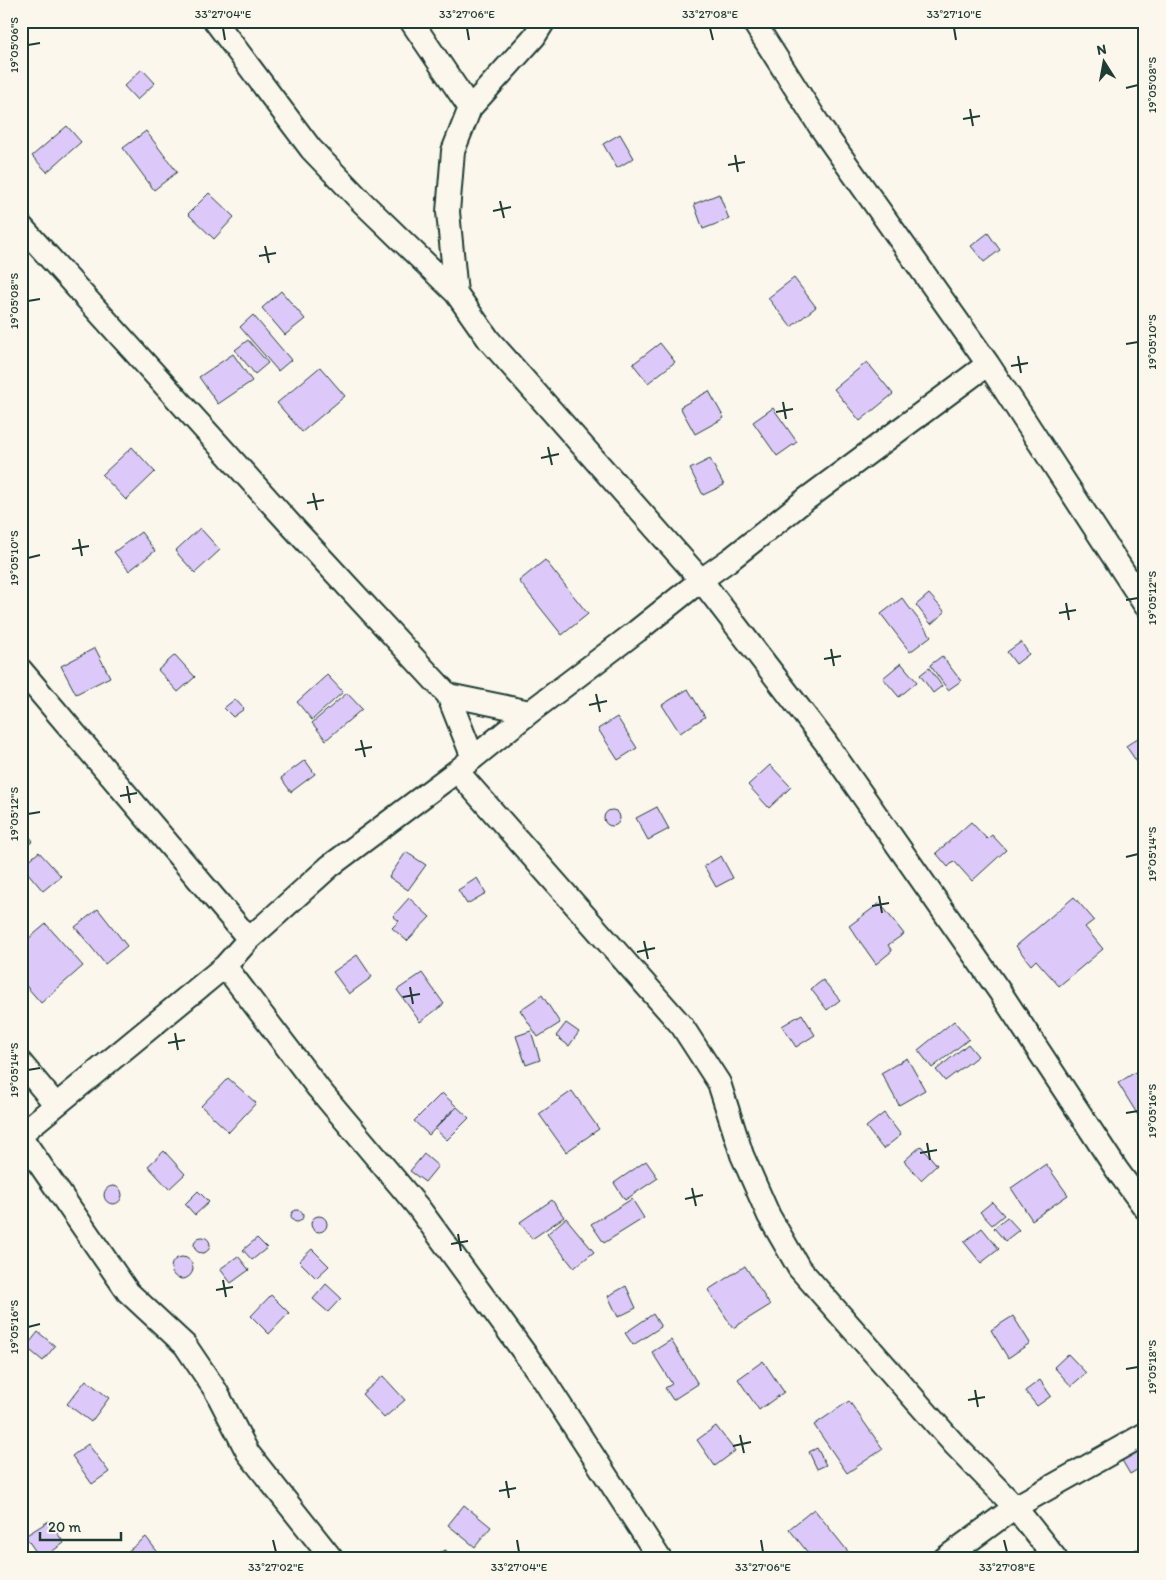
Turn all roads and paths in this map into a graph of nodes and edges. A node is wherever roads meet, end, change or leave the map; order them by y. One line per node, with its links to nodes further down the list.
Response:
1 (215, 21): 7 (street)
2 (411, 21): 5 (street)
3 (544, 21): 5 (street)
4 (753, 21): 8 (street)
5 (470, 108): 7 (street)
6 (21, 226): 12 (street)
7 (456, 293): 9 (street)
8 (988, 364): 9 (street); 10 (street)
9 (700, 580): 13 (street); 20 (street)
10 (1145, 605)
11 (21, 670): 15 (street)
12 (448, 695): 13 (street); 14 (street)
13 (530, 712): 14 (street)
14 (465, 764): 15 (street); 22 (street)
15 (249, 938): 16 (street)
16 (225, 966): 18 (street); 24 (street)
17 (21, 1064): 18 (street)
18 (56, 1105): 19 (street)
19 (21, 1136): 23 (street)
20 (1145, 1208)
21 (1145, 1434): 22 (street)
22 (1016, 1507): 25 (street); 26 (street)
23 (332, 1559)
24 (660, 1559)
25 (944, 1559)
26 (1056, 1559)

